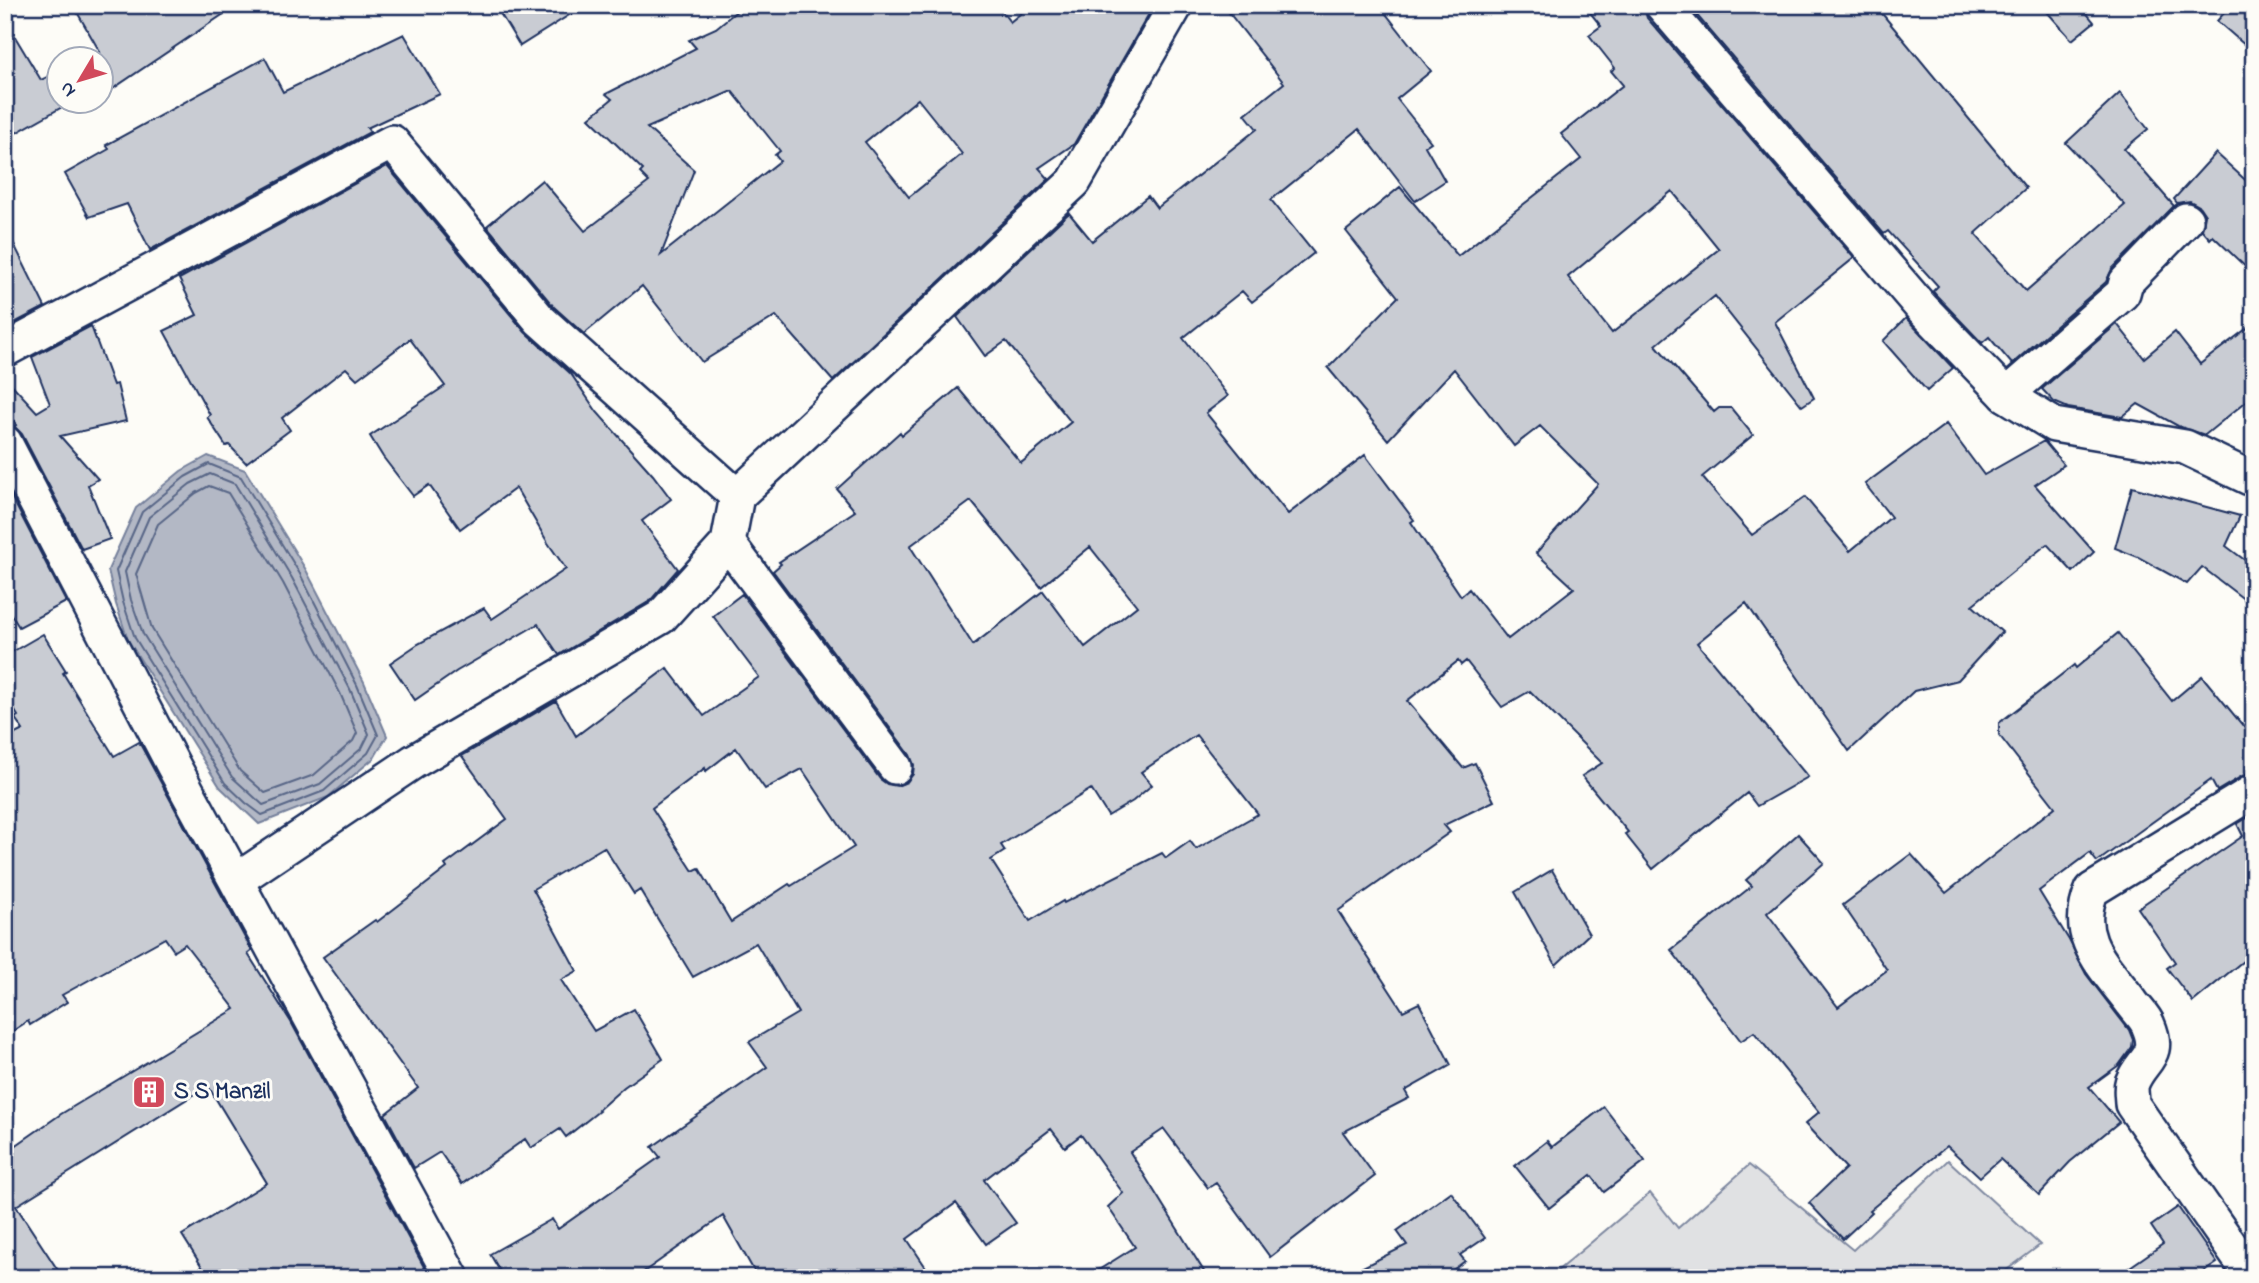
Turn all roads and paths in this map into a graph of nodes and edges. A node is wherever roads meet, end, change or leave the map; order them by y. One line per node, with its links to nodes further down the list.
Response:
1 (1176, 5): 8 (street)
2 (1662, 5): 5 (street)
3 (2186, 220): 5 (street)
4 (5, 349): 8 (street)
5 (2006, 395): 7 (street)
6 (5, 443): 12 (street)
7 (2254, 480)
8 (737, 496): 9 (street)
9 (728, 543): 10 (street); 12 (street)
10 (895, 767)
11 (2254, 791): 14 (street)
12 (237, 880): 13 (street)
13 (452, 1278)
14 (2253, 1278)

